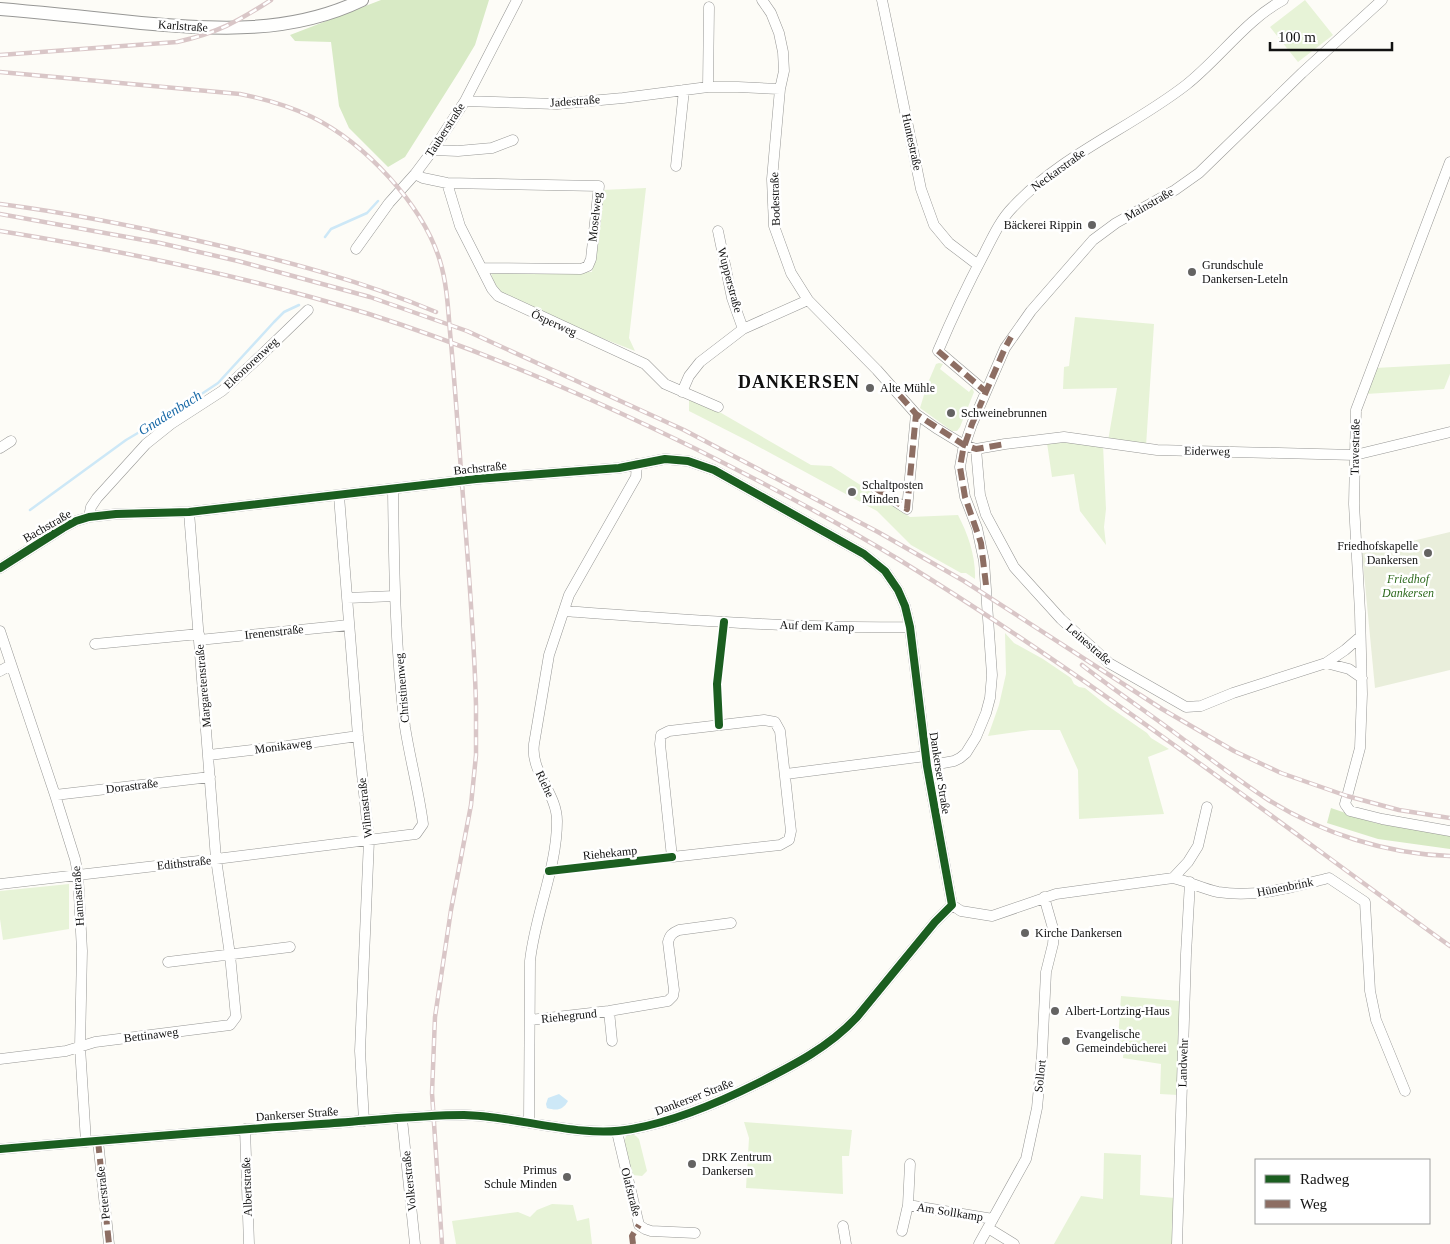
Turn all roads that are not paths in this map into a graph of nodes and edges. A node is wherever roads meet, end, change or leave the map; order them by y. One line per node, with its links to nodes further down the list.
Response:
1 (362, 0): 8 (street, Karlstraße)
2 (517, 0): 12 (street, Tauberstraße)
3 (762, 0): 11 (street, Bodestraße)
4 (882, 0): 21 (street, Huntestraße)
5 (1382, 0): 26 (street, Mainstraße)
6 (1280, 1): 21 (street, Neckarstraße)
7 (709, 7): 9 (street)
8 (0, 9)
9 (708, 87): 10 (street, Jadestraße); 11 (street, Jadestraße)
10 (684, 90): 12 (street, Jadestraße); 16 (street)
11 (780, 90): 23 (street, Bodestraße)
12 (464, 101): 14 (street, Tauberstraße)
13 (513, 140): 14 (street)
14 (433, 150): 17 (street, Tauberstraße)
15 (1450, 162): 35 (street, Travestraße)
16 (676, 166)
17 (415, 174): 18 (street, Moselweg); 20 (street, Tauberstraße)
18 (447, 183): 22 (street, Ösperweg); 22 (street, Moselweg)
19 (718, 231): 25 (street, Wupperstraße)
20 (356, 248)
21 (978, 265): 26 (street, Neckarstraße)
22 (482, 268): 27 (street, Ösperweg)
23 (808, 300): 25 (street, Wupperstraße); 29 (street, Bodestraße)
24 (308, 310): 41 (street, Eleonorenweg)
25 (743, 329): 27 (street, Wupperstraße)
26 (985, 391): 32 (street, Mainstraße)
27 (682, 392): 28 (street, Ösperweg)
28 (718, 407)
29 (916, 414): 32 (street, Bodestraße); 37 (street)
30 (1450, 432): 35 (street, Eiderweg)
31 (11, 441): 33 (street)
32 (964, 445): 34 (street, Eiderweg); 58 (street, Mainstraße)
33 (0, 448)
34 (976, 449): 35 (street, Eiderweg); 52 (street, Leinestraße)
35 (1355, 455): 50 (street, Travestraße)
36 (637, 464): 38 (street, Bachstraße); 45 (street, Riehe); 47 (street, Bachstraße)
37 (874, 488)
38 (394, 490): 39 (street, Bachstraße); 43 (street, Christinenweg)
39 (339, 496): 40 (street, Bachstraße); 44 (street, Wilmastraße)
40 (189, 512): 41 (street, Bachstraße); 49 (street, Margaretenstraße)
41 (89, 517): 42 (street, Bachstraße)
42 (0, 568)
43 (395, 596): 44 (street); 64 (street, Christinenweg)
44 (347, 598): 46 (street, Wilmastraße)
45 (564, 611): 47 (street, Auf dem Kamp); 77 (street, Riehe)
46 (349, 625): 49 (street, Irenenstraße); 56 (street, Wilmastraße)
47 (910, 627): 58 (street, Dankerser Straße)
48 (0, 631): 53 (street, Hannastraße)
49 (199, 637): 51 (street, Irenenstraße); 57 (street, Margaretenstraße)
50 (1360, 637): 52 (street, Leinestraße); 55 (street, Travestraße)
51 (95, 644)
52 (1326, 663): 55 (street)
53 (11, 665): 54 (street); 61 (street, Hannastraße)
54 (0, 671)
55 (1362, 678): 63 (street, Travestraße)
56 (358, 736): 57 (street, Monikaweg); 64 (street, Wilmastraße)
57 (208, 755): 60 (street, Margaretenstraße)
58 (926, 761): 59 (street); 71 (street, Dankerser Straße)
59 (786, 774): 59 (street)
60 (210, 777): 61 (street, Dorastraße); 65 (street, Margaretenstraße)
61 (55, 795): 66 (street, Hannastraße)
62 (1207, 807): 67 (street)
63 (1450, 831)
64 (369, 840): 65 (street, Edithstraße); 83 (street, Wilmastraße)
65 (216, 859): 66 (street, Edithstraße); 74 (street, Bettinaweg)
66 (78, 874): 69 (street, Edithstraße); 79 (street, Hannastraße)
67 (1174, 878): 68 (street, Hünenbrink); 70 (street, Hünenbrink)
68 (1190, 882): 81 (street, Hünenbrink); 102 (street, Landwehr)
69 (0, 884)
70 (1044, 897): 71 (street, Hünenbrink); 92 (street, Sollort)
71 (952, 905): 86 (street, Dankerser Straße)
72 (731, 923): 76 (street, Riehegrund)
73 (290, 947): 74 (street)
74 (230, 955): 75 (street); 79 (street, Bettinaweg)
75 (168, 962)
76 (609, 1011): 77 (street, Riehegrund); 78 (street, Riehegrund)
77 (530, 1020): 84 (street, Riehe)
78 (612, 1041)
79 (80, 1047): 80 (street, Bettinaweg); 88 (street, Hannastraße)
80 (0, 1059)
81 (1405, 1091)
82 (402, 1119): 83 (street, Dankerser Straße); 84 (street, Dankerser Straße); 98 (street, Volkerstraße)
83 (364, 1121): 85 (street, Dankerser Straße)
84 (529, 1123): 86 (street, Dankerser Straße)
85 (245, 1129): 87 (street, Dankerser Straße); 97 (street, Albertstraße)
86 (617, 1132): 95 (street, Olafstraße)
87 (98, 1141): 88 (street, Dankerser Straße); 96 (street, Peterstraße)
88 (86, 1142): 89 (street, Dankerser Straße)
89 (0, 1149)
90 (910, 1164): 91 (street, Am Sollkamp)
91 (908, 1205): 92 (street, Am Sollkamp); 94 (street, Am Sollkamp)
92 (991, 1224): 100 (street, Sollort); 101 (street)
93 (843, 1226): 99 (street)
94 (902, 1231)
95 (695, 1233)
96 (109, 1244)
97 (249, 1244)
98 (415, 1244)
99 (846, 1244)
100 (979, 1244)
101 (1014, 1244)
102 (1177, 1244)

